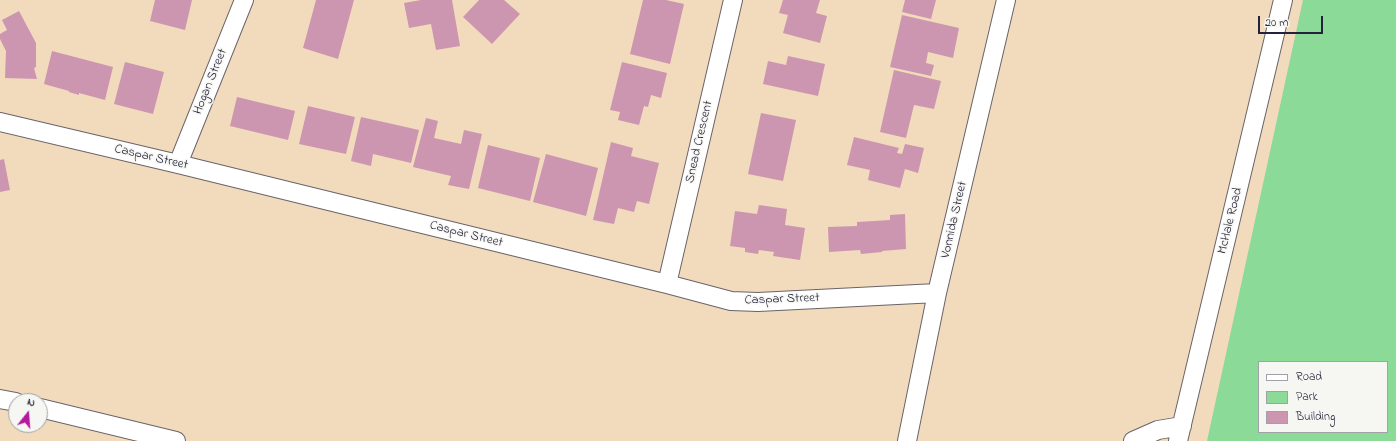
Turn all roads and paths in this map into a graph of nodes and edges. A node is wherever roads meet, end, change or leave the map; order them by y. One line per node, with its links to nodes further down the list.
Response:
1 (244, 0): 6 (street, Hogan Street)
2 (733, 0): 7 (street, Snead Crescent)
3 (1006, 0): 8 (street, Vonnida Street)
4 (1283, 0): 10 (street, McHale Road)
5 (0, 122): 6 (street, Caspar Street)
6 (178, 164): 7 (street, Caspar Street)
7 (667, 284): 8 (street, Caspar Street)
8 (937, 293): 12 (street, Vonnida Street)
9 (48, 410): 11 (street)
10 (1180, 433): 13 (street)
11 (176, 441)
12 (907, 441)
13 (1133, 441)

